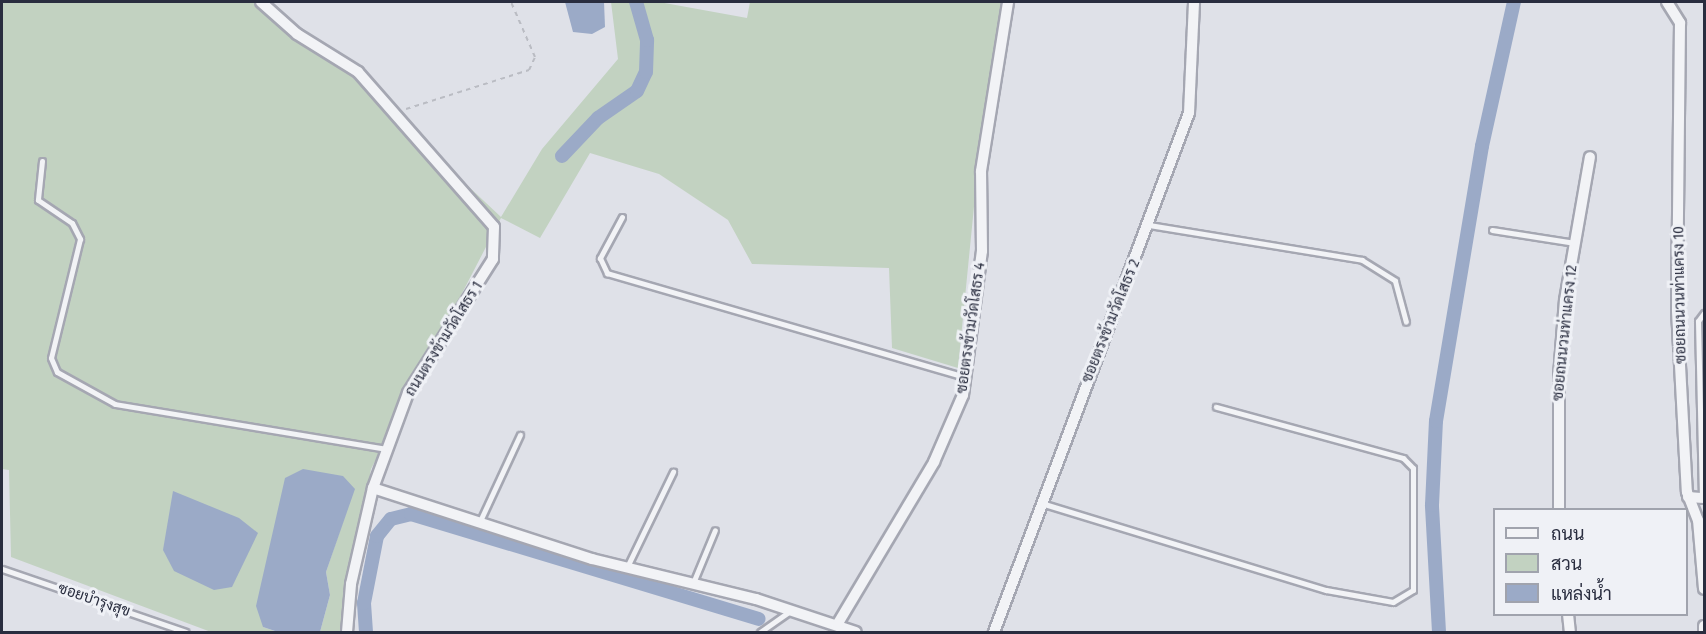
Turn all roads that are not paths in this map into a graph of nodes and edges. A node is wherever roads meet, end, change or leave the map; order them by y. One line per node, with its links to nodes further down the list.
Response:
1 (261, 2): 16 (street, ถนนตรงข้ามวัดโสธร 1)
2 (1008, 2): 13 (street, ซอยตรงข้ามวัดโสธร 4)
3 (1194, 2): 8 (street, ซอยตรงข้ามวัดโสธร 2)
4 (1667, 2): 19 (street, ซอยถนนวนท่าแครง 10)
5 (1590, 157): 10 (street, ซอยถนนวนท่าแครง 12)
6 (42, 161): 16 (lane)
7 (622, 217): 13 (lane)
8 (1149, 225): 12 (lane); 21 (street, ซอยตรงข้ามวัดโสธร 2)
9 (1492, 230): 10 (lane)
10 (1575, 243): 22 (street, ซอยถนนวนท่าแครง 12)
11 (1704, 313): 20 (lane)
12 (1406, 322)
13 (965, 377): 31 (street, ซอยตรงข้ามวัดโสธร 4)
14 (1216, 407): 21 (lane)
15 (520, 435): 23 (lane)
16 (388, 449): 18 (street, ถนนตรงข้ามวัดโสธร 1)
17 (673, 472): 25 (lane)
18 (373, 488): 23 (street); 34 (street)
19 (1688, 497): 20 (street); 28 (street, ซอยถนนวนท่าแครง 10)
20 (1703, 498)
21 (1039, 502): 37 (street, ซอยตรงข้ามวัดโสธร 2)
22 (1559, 508)
23 (480, 521): 25 (street)
24 (715, 530): 27 (lane)
25 (627, 567): 27 (street)
26 (2, 568): 33 (lane, ซอยบำรุงสุข)
27 (693, 583): 29 (street)
28 (1704, 589)
29 (792, 610): 31 (street); 35 (lane)
30 (1568, 616): 38 (street)
31 (837, 625): 36 (street)
32 (1704, 626): 39 (street)
33 (186, 633)
34 (347, 633)
35 (760, 633)
36 (856, 633)
37 (994, 633)
38 (1570, 633)
39 (1704, 633)

